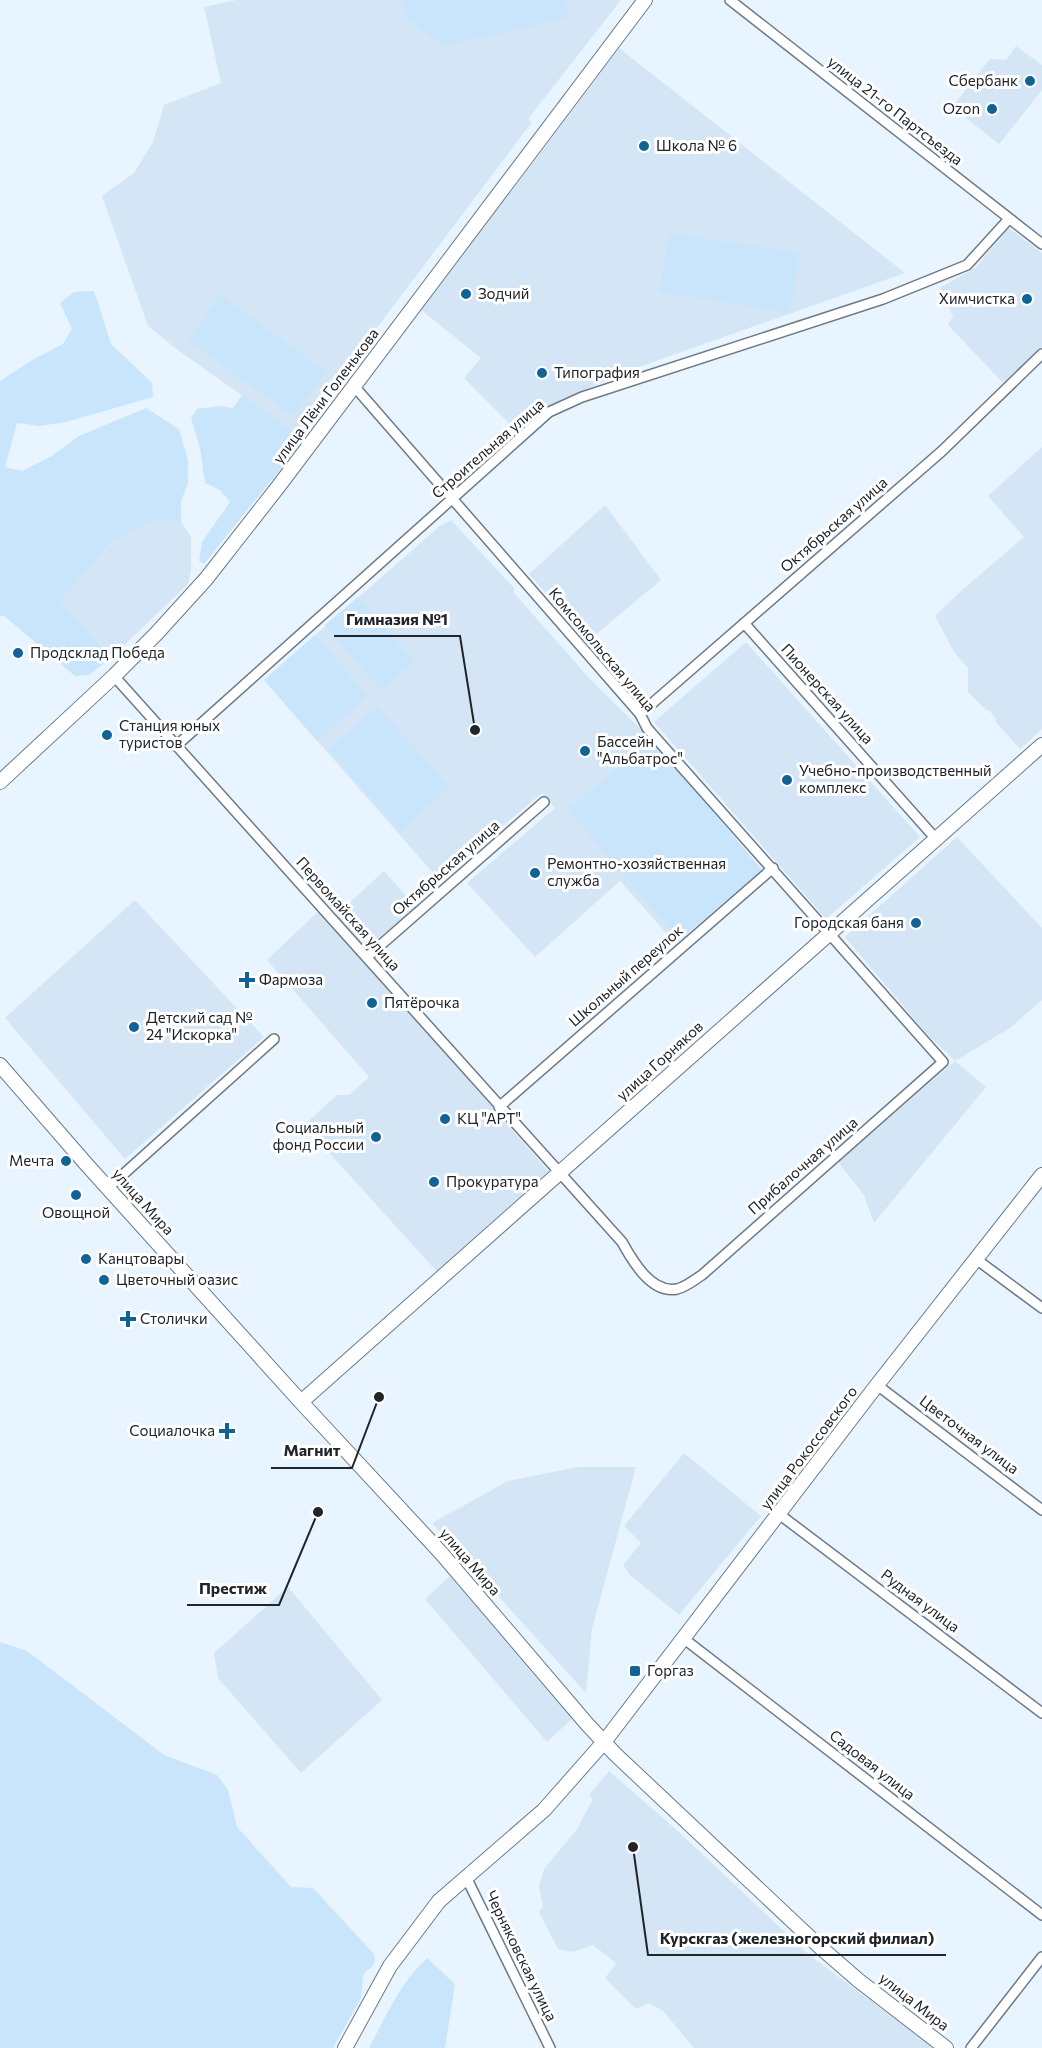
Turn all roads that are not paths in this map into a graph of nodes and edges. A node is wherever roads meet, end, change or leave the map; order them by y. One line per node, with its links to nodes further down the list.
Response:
1 (645, 0): 6 (street, улица Лёни Голенькова)
2 (730, 0): 3 (street, улица 21-го Партсъезда)
3 (1008, 220): 4 (street, улица 21-го Партсъезда); 7 (street, Строительная улица)
4 (1042, 244)
5 (1042, 354): 8 (street, Октябрьская улица)
6 (354, 386): 7 (street, Комсомольская улица); 9 (street, улица Лёни Голенькова)
7 (453, 499): 10 (street, Комсомольская улица); 12 (street, Строительная улица)
8 (744, 623): 10 (street, Октябрьская улица); 15 (street, Пионерская улица)
9 (114, 676): 12 (street, Первомайская улица); 13 (street, улица Лёни Голенькова)
10 (640, 714): 16 (street, Комсомольская улица)
11 (1042, 745): 15 (street, улица Горняков)
12 (176, 746): 18 (street, Первомайская улица)
13 (0, 782)
14 (544, 802): 18 (street, Октябрьская улица)
15 (936, 840): 17 (street, улица Горняков)
16 (773, 868): 17 (street, Комсомольская улица); 21 (street, Школьный переулок)
17 (830, 931): 22 (street, улица Горняков); 22 (street, Прибалочная улица)
18 (367, 957): 21 (street, Первомайская улица)
19 (274, 1039): 24 (street)
20 (0, 1065): 24 (street, улица Мира)
21 (499, 1107): 22 (street, Первомайская улица)
22 (560, 1173): 28 (street, улица Горняков)
23 (1042, 1175): 25 (street, улица Рокоссовского)
24 (108, 1188): 28 (street, улица Мира)
25 (976, 1259): 26 (street); 27 (street, улица Рокоссовского)
26 (1042, 1308)
27 (878, 1385): 29 (street, Цветочная улица); 30 (street, улица Рокоссовского)
28 (301, 1402): 33 (street, улица Мира)
29 (1042, 1510)
30 (779, 1514): 31 (street, улица Рокоссовского); 32 (street, Рудная улица)
31 (683, 1638): 33 (street, улица Рокоссовского); 35 (street, Садовая улица)
32 (1042, 1713)
33 (604, 1742): 34 (street, улица Рокоссовского); 39 (street, улица Мира)
34 (465, 1877): 37 (street, улица Рокоссовского); 38 (street, Черняковская улица)
35 (1042, 1916)
36 (1042, 1957): 40 (street)
37 (345, 2048)
38 (550, 2048)
39 (946, 2048)
40 (971, 2048)

